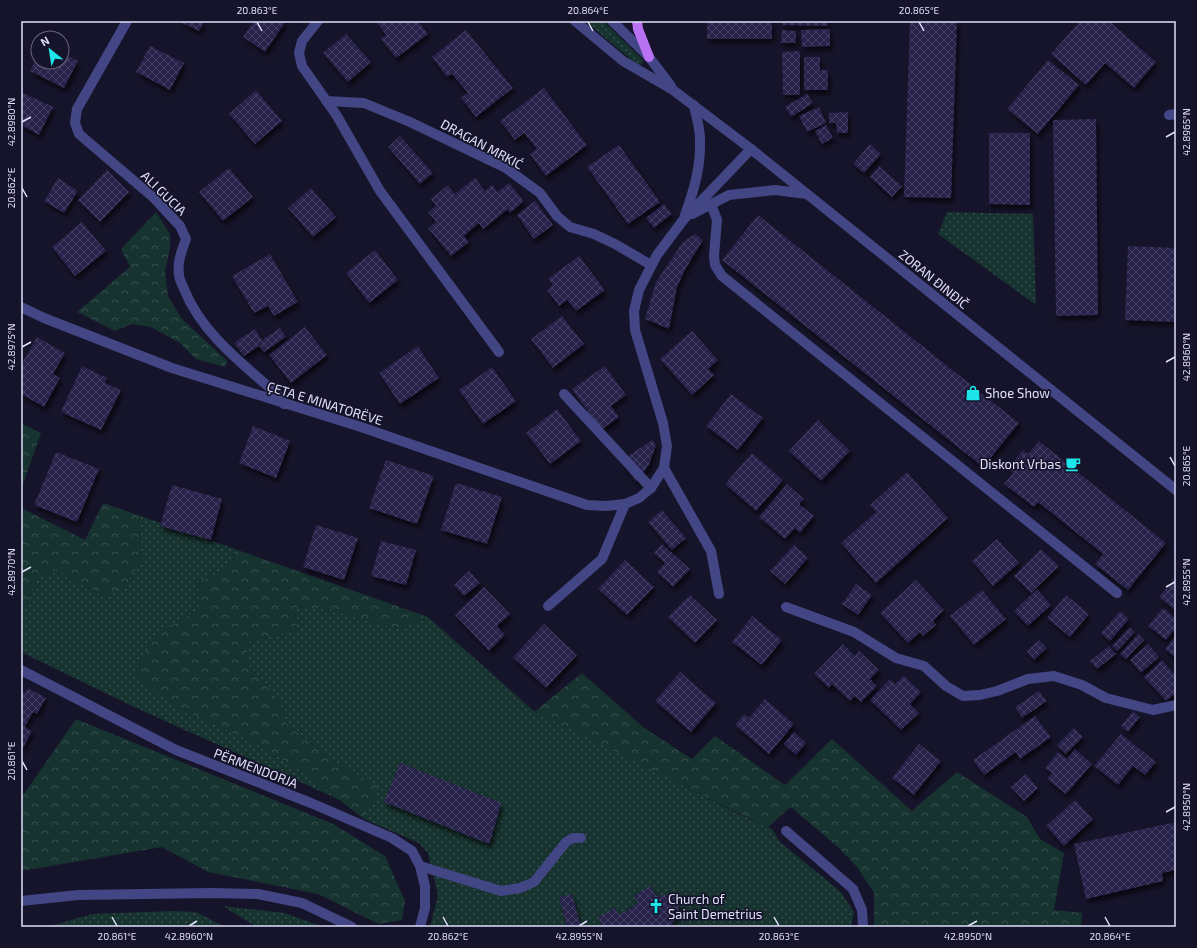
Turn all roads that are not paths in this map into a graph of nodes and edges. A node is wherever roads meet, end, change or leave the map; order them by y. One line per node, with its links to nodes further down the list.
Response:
1 (127, 21): 18 (street, ALI GUCIA)
2 (318, 21): 8 (street)
3 (575, 21): 7 (street, ZORAN ĐINĐIČ)
4 (612, 21): 6 (street, ZORAN ĐINĐIČ)
5 (636, 21): 6 (main road)
6 (649, 57): 7 (street, ZORAN ĐINĐIČ)
7 (673, 90): 9 (street, ZORAN ĐINĐIČ)
8 (326, 101): 14 (street, DRAGAN MRKIĆ); 16 (street)
9 (694, 105): 10 (street, ZORAN ĐINĐIČ); 13 (street, ÇETA E MINATORËVE)
10 (751, 149): 11 (street, ZORAN ĐINĐIČ); 13 (street, ÇETA E MINATORËVE)
11 (808, 195): 12 (street, ÇETA E MINATORËVE); 21 (street, ZORAN ĐINĐIČ)
12 (711, 204): 13 (street, ÇETA E MINATORËVE); 23 (street)
13 (684, 219): 14 (street, ÇETA E MINATORËVE)
14 (651, 266): 19 (street, ÇETA E MINATORËVE)
15 (21, 307): 18 (street, ÇETA E MINATORËVE)
16 (499, 352)
17 (564, 394): 20 (street)
18 (284, 404): 22 (street, ÇETA E MINATORËVE)
19 (664, 468): 20 (street, ÇETA E MINATORËVE); 24 (street)
20 (651, 488): 22 (street, ÇETA E MINATORËVE)
21 (1176, 490)
22 (625, 504): 25 (street)
23 (1117, 593)
24 (719, 594)
25 (548, 606)
26 (786, 607): 28 (street)
27 (21, 670): 31 (street, PËRMENDORJA)
28 (1176, 705)
29 (786, 831): 35 (street)
30 (580, 838): 31 (street)
31 (420, 866): 34 (street, PËRMENDORJA)
32 (21, 901): 33 (street)
33 (352, 927)
34 (420, 927)
35 (862, 927)

